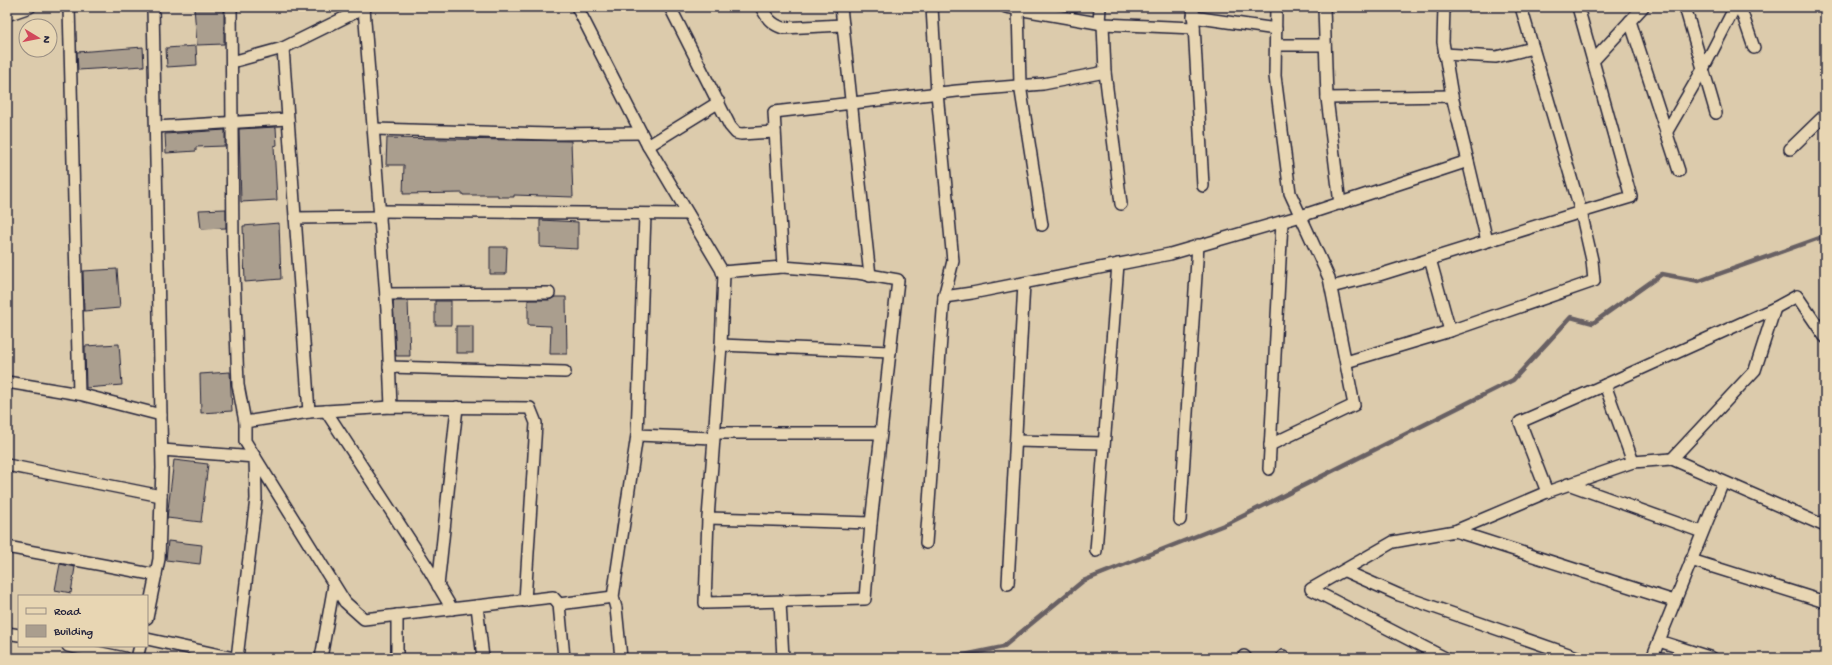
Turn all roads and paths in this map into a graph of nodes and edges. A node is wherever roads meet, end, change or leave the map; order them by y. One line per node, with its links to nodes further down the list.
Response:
1 (30, 7): 24 (street)
2 (69, 7): 92 (street)
3 (153, 7): 50 (street)
4 (231, 7): 37 (street)
5 (365, 7): 32 (street); 51 (street)
6 (577, 7): 53 (street)
7 (670, 7): 44 (street)
8 (761, 7): 28 (street)
9 (841, 7): 28 (street)
10 (932, 7): 41 (street)
11 (1006, 7): 22 (street)
12 (1100, 7): 27 (street)
13 (1276, 7): 29 (street)
14 (1324, 7): 31 (street)
15 (1444, 7): 35 (street)
16 (1521, 7): 33 (street)
17 (1578, 7): 36 (street)
18 (1643, 7): 26 (street)
19 (1685, 7): 38 (street)
20 (1735, 7): 38 (street)
21 (1740, 7): 34 (street)
22 (1018, 9): 23 (street); 40 (street)
23 (1048, 10): 27 (street)
24 (7, 14)
25 (1193, 17): 27 (street); 29 (street); 59 (street)
26 (1630, 21): 36 (street); 54 (street)
27 (1101, 24): 39 (street)
28 (843, 25): 45 (street)
29 (1276, 29): 30 (street)
30 (1276, 45): 31 (street); 66 (street)
31 (1325, 45): 43 (street)
32 (283, 48): 37 (street); 48 (street)
33 (1532, 48): 35 (street); 62 (street)
34 (1754, 48)
35 (1444, 54): 42 (street)
36 (1593, 61): 62 (street)
37 (232, 62): 49 (street)
38 (1703, 69): 46 (street); 54 (street)
39 (1105, 72): 40 (street); 60 (street)
40 (1020, 85): 41 (street); 69 (street)
41 (937, 93): 45 (street); 81 (street)
42 (1452, 96): 43 (street); 57 (street)
43 (1327, 98): 61 (street)
44 (718, 102): 52 (street); 55 (street)
45 (852, 102): 52 (street); 76 (street)
46 (1716, 113)
47 (1825, 115): 56 (street)
48 (288, 119): 49 (street); 67 (street)
49 (232, 122): 50 (street); 98 (street)
50 (156, 126): 97 (street)
51 (374, 129): 53 (street); 63 (street)
52 (775, 132): 74 (street)
53 (641, 133): 55 (street)
54 (1666, 133): 58 (street)
55 (648, 146): 64 (street)
56 (1790, 149)
57 (1468, 161): 61 (street); 70 (street)
58 (1679, 171)
59 (1203, 186)
60 (1121, 204)
61 (1340, 204): 66 (street)
62 (1581, 212): 70 (street); 83 (street)
63 (380, 214): 65 (street); 67 (street); 80 (street)
64 (688, 214): 65 (street); 75 (street)
65 (645, 215): 100 (street)
66 (1301, 216): 68 (street); 78 (street)
67 (295, 218): 96 (street)
68 (1282, 222): 71 (street); 104 (street)
69 (1042, 224)
70 (1487, 241): 72 (street)
71 (1198, 246): 73 (street); 116 (street)
72 (1430, 259): 78 (street); 83 (street)
73 (1118, 264): 77 (street); 103 (street)
74 (783, 267): 75 (street); 76 (street)
75 (722, 272): 85 (street)
76 (870, 276): 86 (street)
77 (1024, 283): 81 (street); 102 (street)
78 (1330, 287): 87 (street)
79 (549, 293): 80 (street)
80 (386, 294): 88 (street)
81 (944, 296): 121 (street)
82 (1775, 308): 84 (street); 91 (street); 107 (street)
83 (1450, 331): 87 (street)
84 (1825, 337)
85 (721, 345): 86 (street); 101 (street)
86 (890, 352): 99 (street)
87 (1346, 362): 104 (street)
88 (389, 368): 89 (street); 93 (street)
89 (565, 372)
90 (7, 382): 92 (street)
91 (1605, 385): 108 (street); 113 (street)
92 (79, 394): 97 (street)
93 (391, 407): 94 (street); 95 (street)
94 (458, 407): 129 (street); 131 (street)
95 (326, 411): 96 (street); 129 (street)
96 (309, 412): 98 (street)
97 (161, 415): 105 (street)
98 (245, 422): 106 (street)
99 (881, 433): 101 (street); 117 (street)
100 (637, 435): 101 (street); 130 (street)
101 (713, 435): 115 (street)
102 (1016, 441): 103 (street); 127 (street)
103 (1104, 443): 123 (street)
104 (1270, 445): 110 (street)
105 (162, 450): 106 (street); 114 (street)
106 (255, 457): 128 (street); 148 (street)
107 (1672, 459): 108 (street); 111 (street)
108 (1633, 462): 112 (street)
109 (7, 465): 114 (street)
110 (1269, 469)
111 (1723, 482): 118 (street); 120 (street)
112 (1568, 484): 113 (street); 120 (street)
113 (1547, 492): 119 (street)
114 (161, 496): 126 (street)
115 (708, 518): 117 (street); 133 (street)
116 (1180, 520)
117 (871, 523): 133 (street)
118 (1825, 526)
119 (1455, 531): 125 (street); 132 (street)
120 (1702, 532): 124 (street)
121 (926, 543)
122 (7, 547): 126 (street)
123 (1096, 551)
124 (1691, 560): 132 (street); 134 (street)
125 (1345, 571): 155 (street); 156 (street)
126 (156, 575): 138 (street)
127 (1008, 584)
128 (334, 585): 139 (street); 149 (street)
129 (438, 586): 137 (street)
130 (612, 597): 135 (street); 153 (street)
131 (525, 601): 135 (street); 136 (street)
132 (1674, 601): 143 (street)
133 (780, 602): 154 (street)
134 (1825, 602)
135 (559, 604): 152 (street)
136 (477, 606): 137 (street); 151 (street)
137 (452, 609): 139 (street)
138 (148, 613)
139 (397, 615): 150 (street)
140 (7, 633): 141 (street)
141 (18, 635)
142 (148, 639): 148 (street)
143 (1659, 641): 157 (street); 158 (street)
144 (73, 647): 146 (street)
145 (140, 647): 147 (street)
146 (124, 658)
147 (136, 658)
148 (235, 658)
149 (322, 658)
150 (397, 658)
151 (483, 658)
152 (564, 658)
153 (621, 658)
154 (782, 658)
155 (1445, 658)
156 (1580, 658)
157 (1652, 658)
158 (1712, 658)

